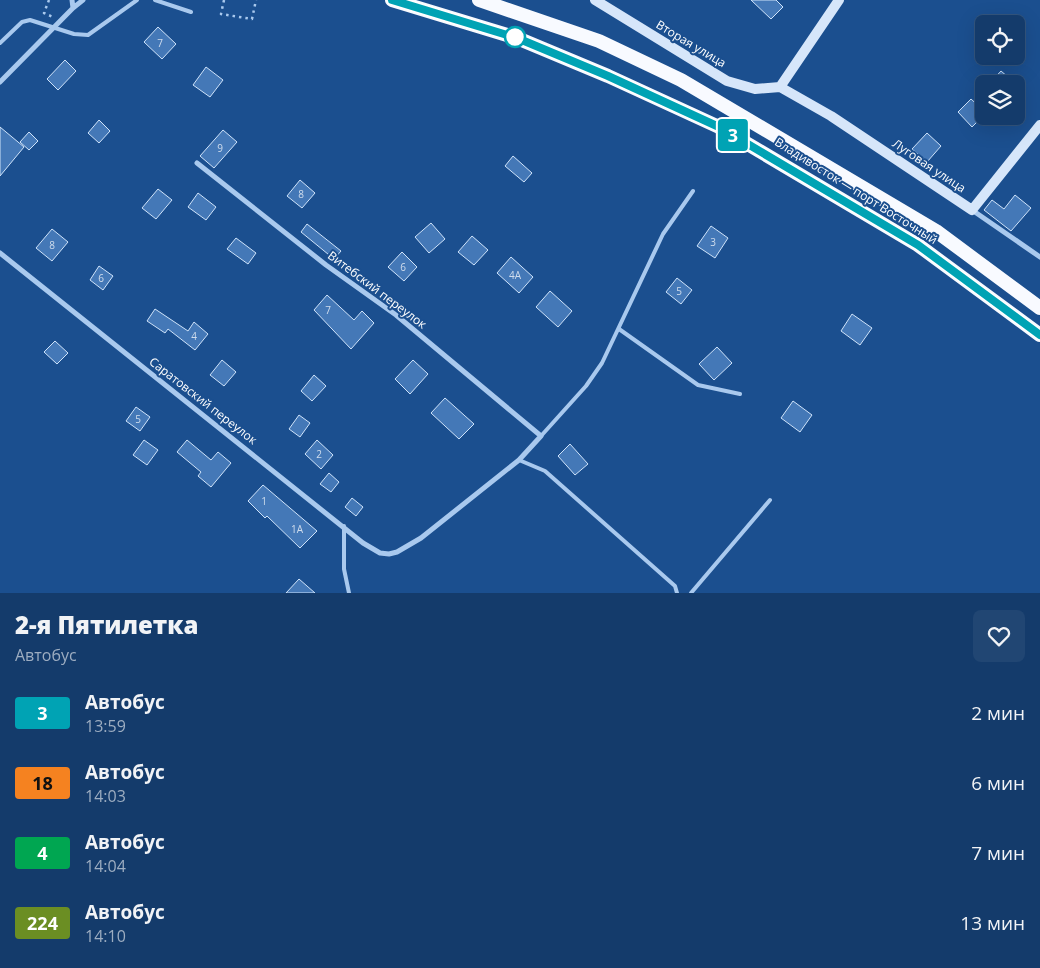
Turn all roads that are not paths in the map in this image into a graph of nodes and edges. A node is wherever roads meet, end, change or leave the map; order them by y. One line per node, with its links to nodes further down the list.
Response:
1 (72, 0): 9 (street)
2 (83, 0): 9 (street)
3 (137, 0): 11 (lane)
4 (155, 0): 10 (lane)
5 (392, 0): 23 (highway, Владивосток — порт Восточный)
6 (479, 0): 21 (highway, Владивосток — порт Восточный)
7 (595, 0): 14 (main road, Вторая улица)
8 (839, 0): 14 (main road)
9 (73, 8): 11 (street)
10 (191, 12)
11 (52, 28): 12 (lane); 13 (street)
12 (0, 43)
13 (0, 82)
14 (780, 87): 18 (main road, Луговая улица)
15 (1040, 125): 18 (main road, Луговая улица)
16 (198, 163): 25 (street, Витебский переулок)
17 (693, 191): 22 (lane)
18 (972, 210): 20 (street)
19 (0, 253): 28 (street, Саратовский переулок)
20 (1040, 257)
21 (1040, 308)
22 (619, 329): 24 (lane); 25 (lane)
23 (1040, 335)
24 (740, 394)
25 (542, 436): 26 (street)
26 (519, 460): 28 (street, Саратовский переулок); 30 (lane)
27 (770, 500): 31 (lane)
28 (344, 526): 29 (lane)
29 (349, 593)
30 (677, 593)
31 (691, 593)

